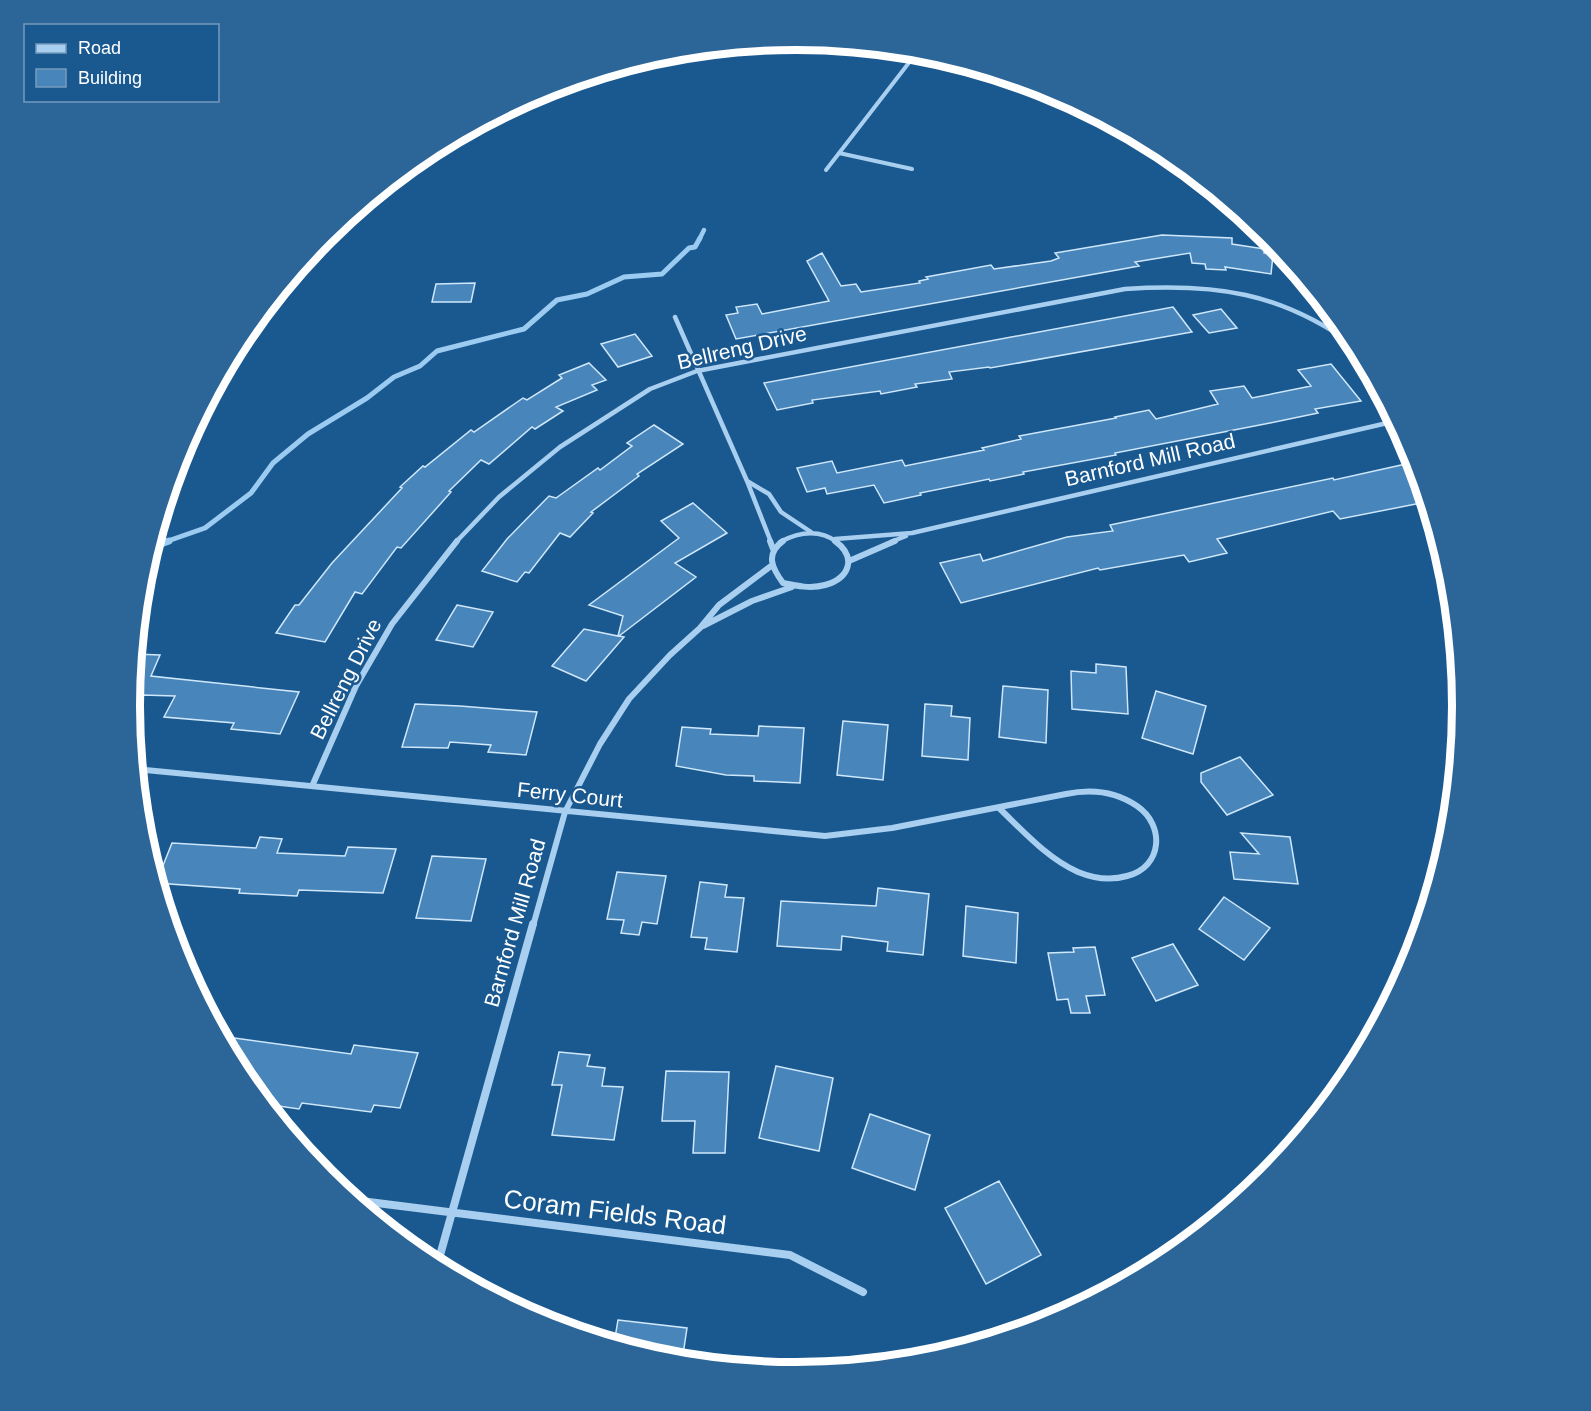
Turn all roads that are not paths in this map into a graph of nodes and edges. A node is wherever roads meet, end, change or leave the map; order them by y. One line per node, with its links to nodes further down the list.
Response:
1 (911, 60): 2 (street)
2 (839, 153): 3 (street); 4 (street)
3 (912, 169)
4 (826, 170)
5 (675, 317): 7 (street)
6 (1334, 332): 7 (street, Bellreng Drive)
7 (697, 371): 9 (street); 19 (street, Bellreng Drive)
8 (1388, 424): 11 (street, Barnford Mill Road)
9 (747, 481): 10 (street); 13 (street)
10 (810, 532): 12 (street, Barnford Mill Road); 13 (street)
11 (912, 533): 12 (street, Barnford Mill Road); 14 (street, Barnford Mill Road)
12 (835, 539): 14 (street)
13 (773, 549): 15 (street)
14 (849, 561): 16 (street, Barnford Mill Road)
15 (771, 566): 16 (street); 17 (street, Barnford Mill Road)
16 (793, 587): 17 (street, Barnford Mill Road)
17 (700, 628): 21 (street, Barnford Mill Road)
18 (143, 769): 19 (street, Ferry Court)
19 (313, 784): 21 (street, Ferry Court)
20 (999, 808): 20 (street, Ferry Court); 21 (street, Ferry Court)
21 (565, 812): 23 (street, Barnford Mill Road)
22 (367, 1202): 23 (street, Coram Fields Road)
23 (451, 1214): 24 (street, Barnford Mill Road); 25 (street, Coram Fields Road)
24 (440, 1256)
25 (863, 1292)

